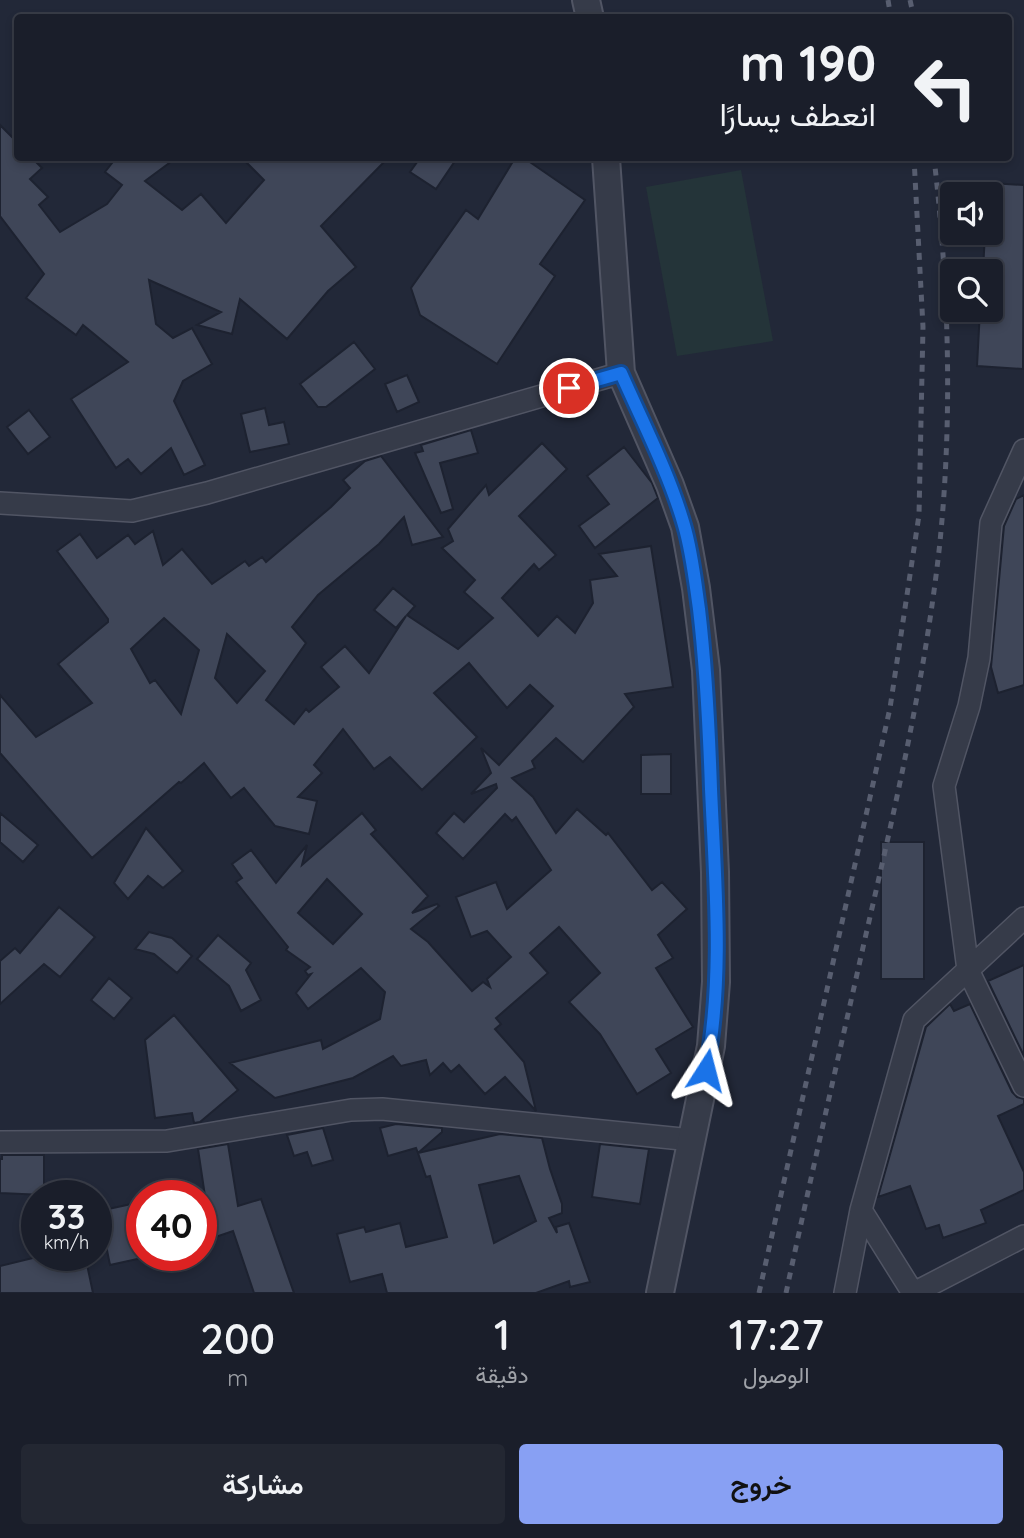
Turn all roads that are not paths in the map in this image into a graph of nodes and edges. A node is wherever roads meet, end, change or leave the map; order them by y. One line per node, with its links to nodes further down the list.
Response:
1 (606, 161): 2 (street)
2 (621, 373): 4 (street); 8 (street)
3 (1024, 450): 6 (street)
4 (0, 503)
5 (1024, 918): 6 (street)
6 (968, 970): 7 (street); 10 (street)
7 (1024, 1086)
8 (692, 1140): 9 (street); 12 (street)
9 (0, 1142)
10 (861, 1210): 13 (street); 14 (street)
11 (1024, 1236): 14 (street)
12 (660, 1293)
13 (845, 1293)
14 (913, 1293)

